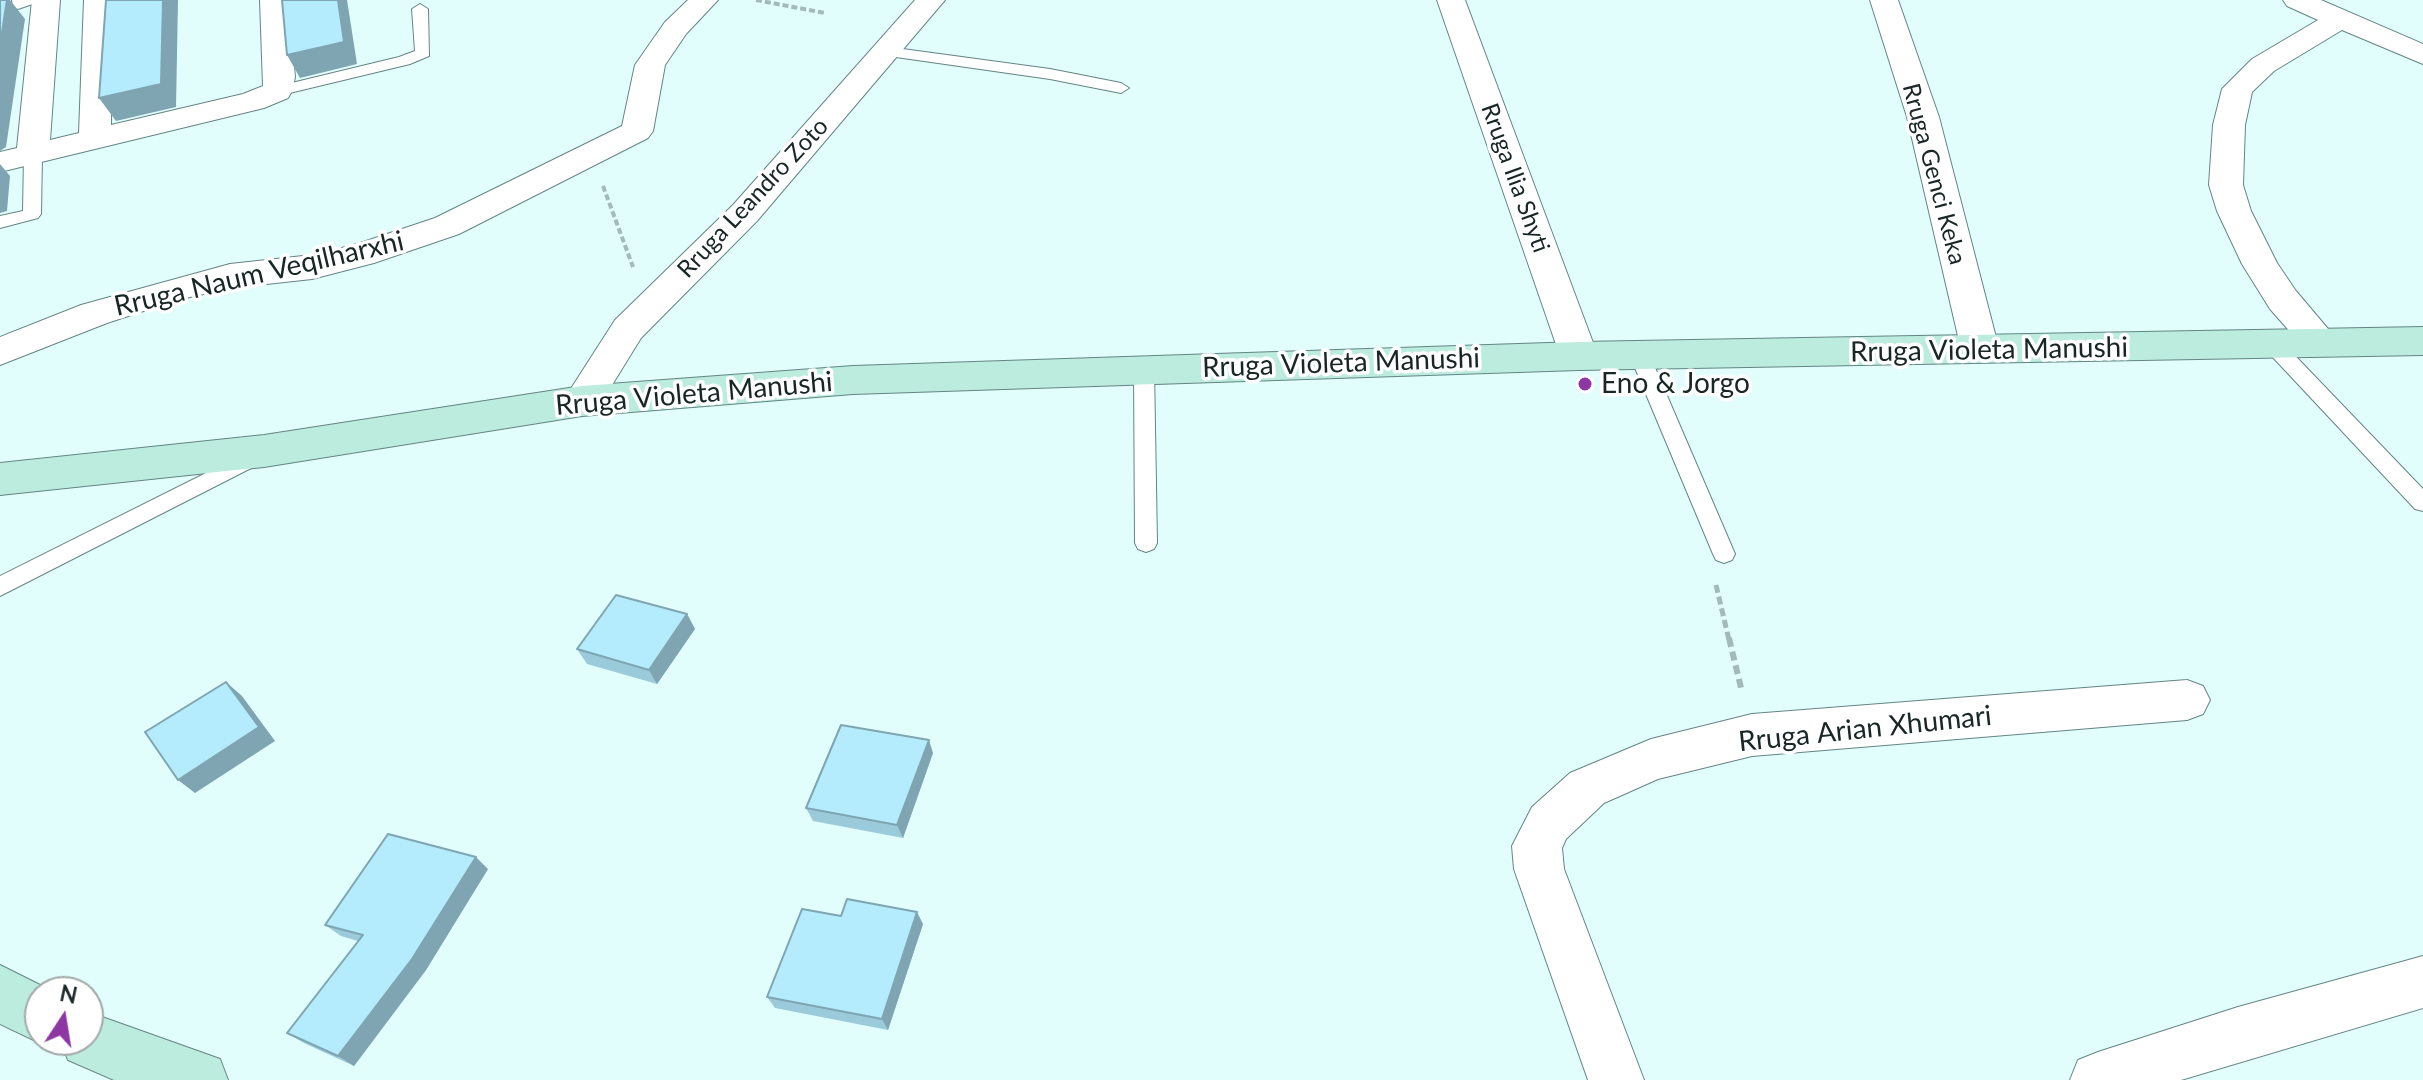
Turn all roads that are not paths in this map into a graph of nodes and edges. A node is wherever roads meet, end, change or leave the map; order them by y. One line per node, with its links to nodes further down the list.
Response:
1 (19, 0): 2 (lane)
2 (37, 0)
3 (46, 0): 18 (street)
4 (98, 0): 17 (street)
5 (274, 0): 16 (street)
6 (704, 0): 25 (street, Rruga Naum Veqilharxhi)
7 (931, 0): 13 (street, Rruga Leandro Zoto)
8 (1451, 0): 26 (street, Rruga Ilia Shyti)
9 (1884, 0): 24 (street, Rruga Genci Keka)
10 (2297, 0): 12 (street)
11 (420, 9): 16 (lane)
12 (2341, 19): 14 (street); 22 (street)
13 (888, 52): 15 (lane); 29 (street, Rruga Leandro Zoto)
14 (2423, 55)
15 (1121, 88)
16 (277, 91): 17 (street)
17 (95, 140): 18 (street)
18 (33, 155): 19 (street); 20 (lane)
19 (0, 162)
20 (0, 222)
21 (2423, 341): 22 (street, Rruga Violeta Manushi)
22 (2321, 343): 23 (street, Rruga Violeta Manushi)
23 (2273, 345): 24 (street, Rruga Violeta Manushi); 32 (lane)
24 (1980, 349): 27 (street, Rruga Violeta Manushi)
25 (0, 352)
26 (1579, 356): 27 (street, Rruga Violeta Manushi); 28 (street, Rruga Violeta Manushi)
27 (1640, 356): 34 (lane)
28 (1144, 368): 29 (street, Rruga Violeta Manushi); 33 (lane)
29 (582, 401): 30 (street, Rruga Violeta Manushi)
30 (264, 451): 31 (street, Rruga Violeta Manushi); 35 (lane, Rruga Violeta Manushi)
31 (0, 479)
32 (2423, 503)
33 (1146, 543)
34 (1724, 554)
35 (0, 587)
36 (2187, 700): 42 (street, Rruga Arian Xhumari)
37 (2423, 982): 43 (street)
38 (0, 993): 39 (street)
39 (24, 1006)
40 (104, 1047): 41 (street)
41 (199, 1080)
42 (1616, 1080)
43 (2098, 1080)

